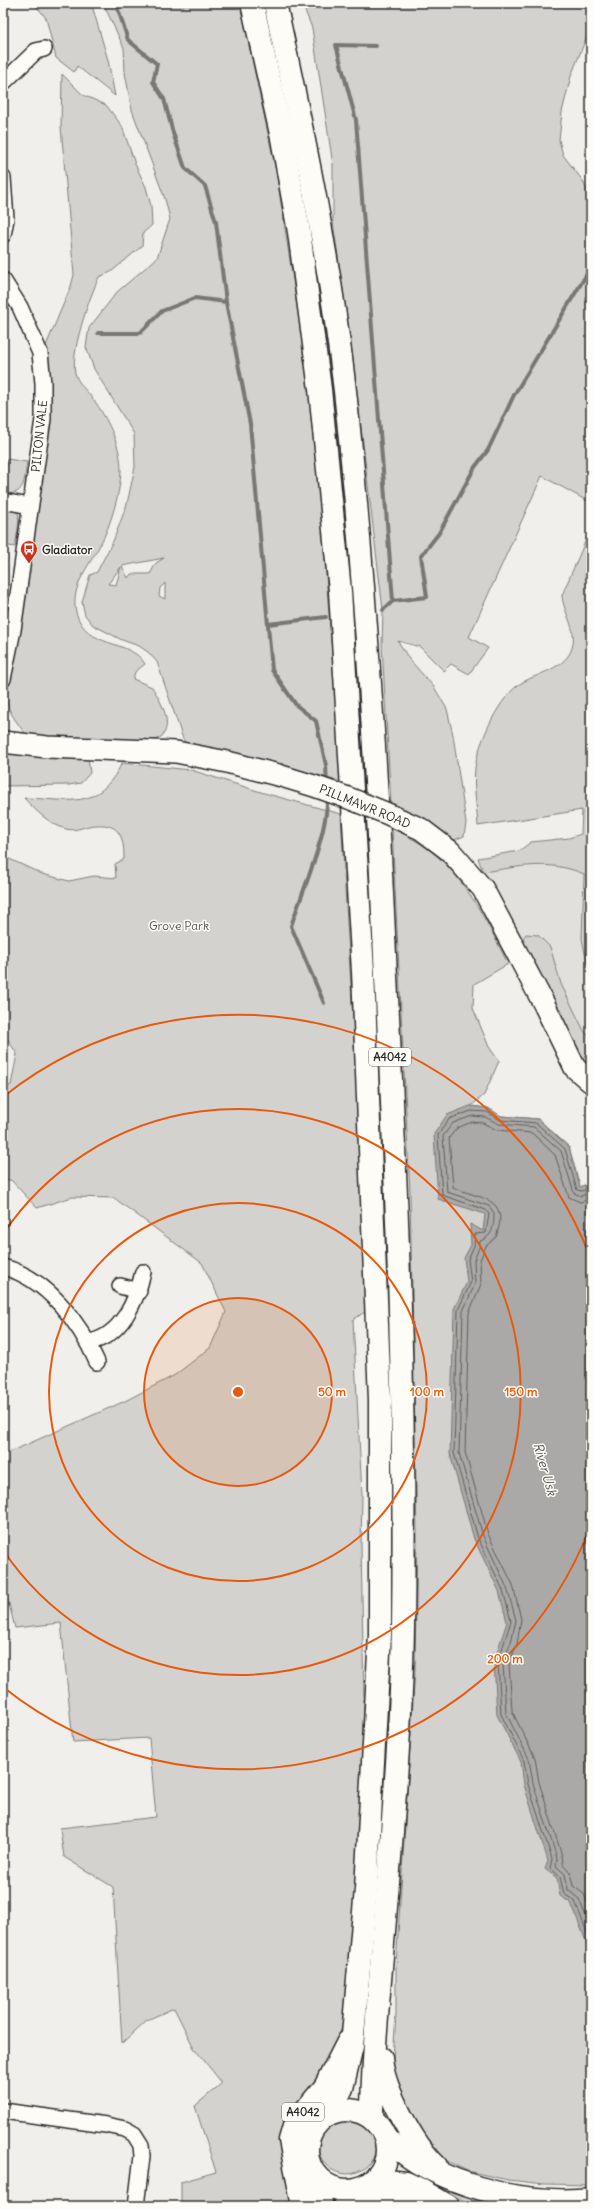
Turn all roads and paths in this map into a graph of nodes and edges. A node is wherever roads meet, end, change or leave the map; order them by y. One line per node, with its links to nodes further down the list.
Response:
1 (252, 3): 20 (main road, A4042)
2 (275, 3): 19 (main road, A4042)
3 (44, 50): 4 (street)
4 (3, 83)
5 (3, 178): 6 (street)
6 (3, 235)
7 (3, 280): 9 (street, PILTON VALE)
8 (3, 501): 9 (street)
9 (30, 506): 10 (street, PILTON VALE)
10 (3, 676)
11 (3, 742): 12 (street, PILLMAWR ROAD, bridge)
12 (591, 1082)
13 (3, 1267): 17 (street)
14 (143, 1272): 16 (street)
15 (120, 1286): 16 (street)
16 (139, 1291): 17 (street)
17 (89, 1342): 18 (street)
18 (97, 1362)
19 (378, 2017): 23 (main road, A4042); 25 (main road, A4042)
20 (354, 2028): 22 (main road, A4042); 31 (main road, A4042)
21 (3, 2111): 30 (street)
22 (330, 2113): 23 (main road); 26 (main road)
23 (372, 2117): 24 (main road)
24 (387, 2140): 25 (main road, A4042); 27 (main road)
25 (445, 2175): 28 (main road, A4042)
26 (317, 2177): 29 (main road); 32 (main road)
27 (375, 2180): 29 (main road); 33 (main road)
28 (591, 2198)
29 (355, 2201): 33 (main road)
30 (136, 2206)
31 (303, 2206)
32 (321, 2206)
33 (447, 2206)

